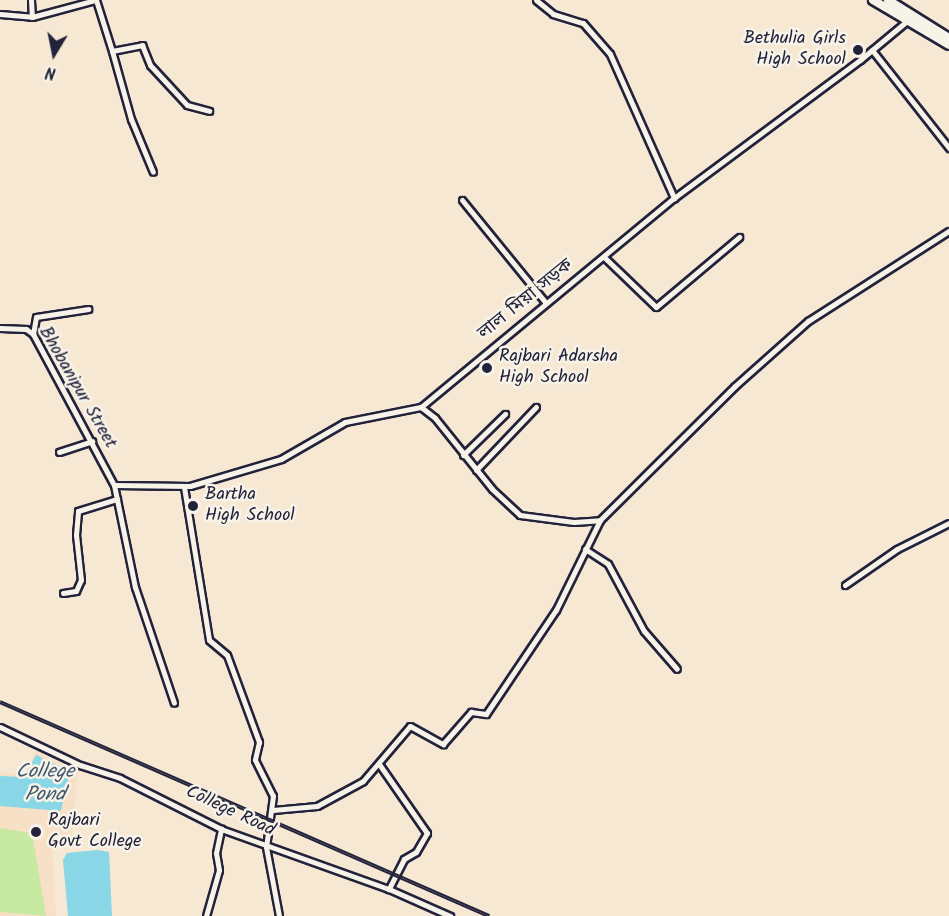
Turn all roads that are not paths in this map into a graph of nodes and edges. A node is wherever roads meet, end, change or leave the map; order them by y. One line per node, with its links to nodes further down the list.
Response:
1 (31, 0): 7 (street)
2 (96, 0): 7 (street); 12 (street)
3 (536, 0): 16 (street)
4 (873, 0): 8 (main road)
5 (888, 0): 9 (main road)
6 (0, 14): 7 (street)
7 (32, 17)
8 (907, 21): 10 (main road); 11 (street, লাল মিয়া সড়ক)
9 (949, 38)
10 (949, 45)
11 (872, 50): 14 (street); 16 (street, লাল মিয়া সড়ক)
12 (112, 51): 13 (street); 15 (street)
13 (209, 111)
14 (949, 148)
15 (153, 172)
16 (674, 198): 20 (street, লাল মিয়া সড়ক)
17 (462, 200): 21 (street)
18 (949, 231): 35 (street)
19 (739, 237): 20 (street)
20 (604, 257): 21 (street, লাল মিয়া সড়ক)
21 (546, 303): 25 (street, লাল মিয়া সড়ক)
22 (88, 309): 24 (street)
23 (0, 328): 24 (street, Bhobanipur Street)
24 (33, 334): 28 (street, Bhobanipur Street)
25 (421, 407): 30 (street); 33 (street, লাল মিয়া সড়ক)
26 (536, 407): 31 (street)
27 (505, 414): 30 (street)
28 (92, 441): 29 (street); 32 (street, Bhobanipur Street)
29 (59, 452)
30 (463, 455): 31 (street)
31 (476, 470): 35 (street)
32 (114, 485): 33 (street, লাল মিয়া সড়ক); 34 (street, Bhobanipur Street)
33 (184, 487): 44 (street)
34 (117, 498): 39 (street); 41 (street, Bhobanipur Street)
35 (600, 520): 37 (street)
36 (949, 523): 38 (street)
37 (585, 549): 40 (street); 43 (street)
38 (845, 585)
39 (63, 593)
40 (677, 669)
41 (174, 703)
42 (0, 727): 45 (street, College Road)
43 (379, 764): 44 (street); 47 (street)
44 (273, 810): 46 (street)
45 (222, 829): 46 (street, College Road); 48 (street)
46 (266, 847): 47 (street, College Road); 49 (street)
47 (389, 889): 50 (street, College Road)
48 (206, 916)
49 (279, 916)
50 (450, 916)

